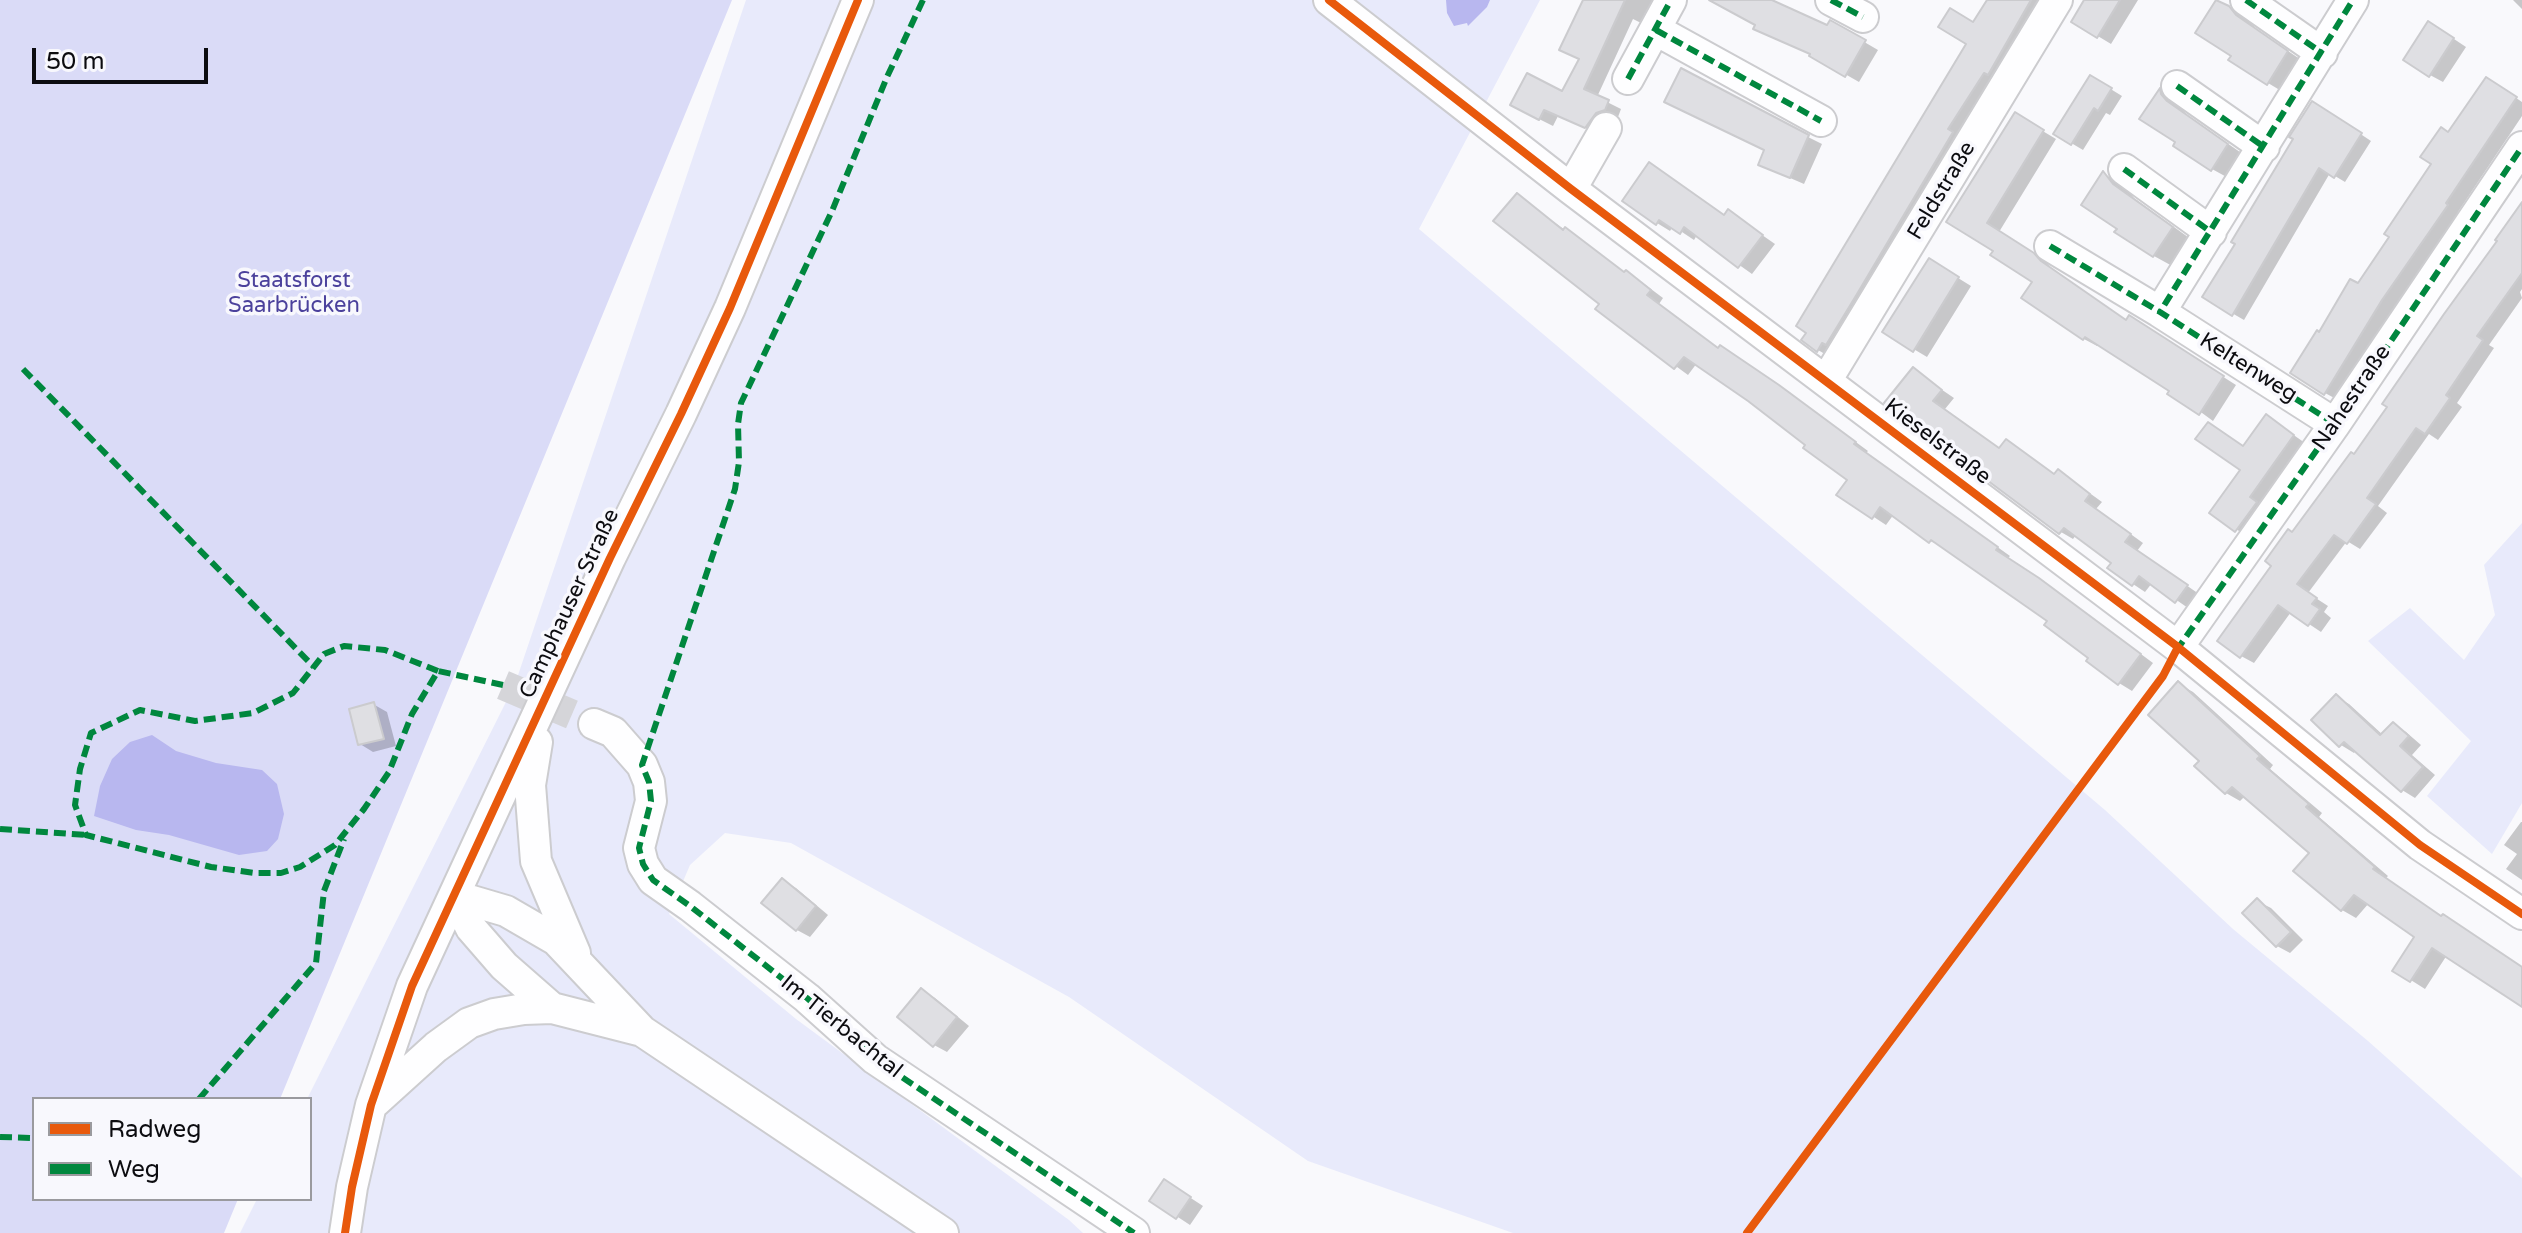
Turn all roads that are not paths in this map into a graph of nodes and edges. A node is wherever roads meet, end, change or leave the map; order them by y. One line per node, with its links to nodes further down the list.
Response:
1 (858, 0): 25 (street, Camphauser Straße)
2 (1329, 0): 18 (street, Kieselstraße)
3 (1671, 0): 9 (street)
4 (1831, 0): 8 (street)
5 (2057, 0): 22 (street, Feldstraße)
6 (2246, 0): 10 (street)
7 (2353, 0): 10 (street)
8 (1863, 17)
9 (1656, 30): 11 (street); 13 (street)
10 (2322, 53): 15 (street)
11 (1628, 79)
12 (2177, 86): 15 (street)
13 (1821, 121)
14 (1606, 128): 18 (street)
15 (2264, 147): 19 (street)
16 (2522, 147): 23 (street, Nahestraße)
17 (2124, 169): 19 (street)
18 (1571, 189): 22 (street, Kieselstraße)
19 (2211, 232): 21 (street)
20 (2050, 246): 21 (street, Keltenweg)
21 (2160, 312): 23 (street, Keltenweg)
22 (1826, 381): 24 (street, Kieselstraße)
23 (2335, 424): 24 (street, Nahestraße)
24 (2178, 647): 28 (street, Kieselstraße)
25 (543, 704): 27 (street, Camphauser Straße); 29 (street)
26 (594, 724): 35 (street, Im Tierbachtal)
27 (455, 896): 29 (street); 30 (street); 32 (street, Camphauser Straße)
28 (2522, 914)
29 (579, 962): 31 (street)
30 (552, 1008): 31 (street); 32 (street)
31 (642, 1031): 34 (street)
32 (371, 1105): 33 (street, Camphauser Straße)
33 (345, 1233)
34 (943, 1233)
35 (1134, 1233)

